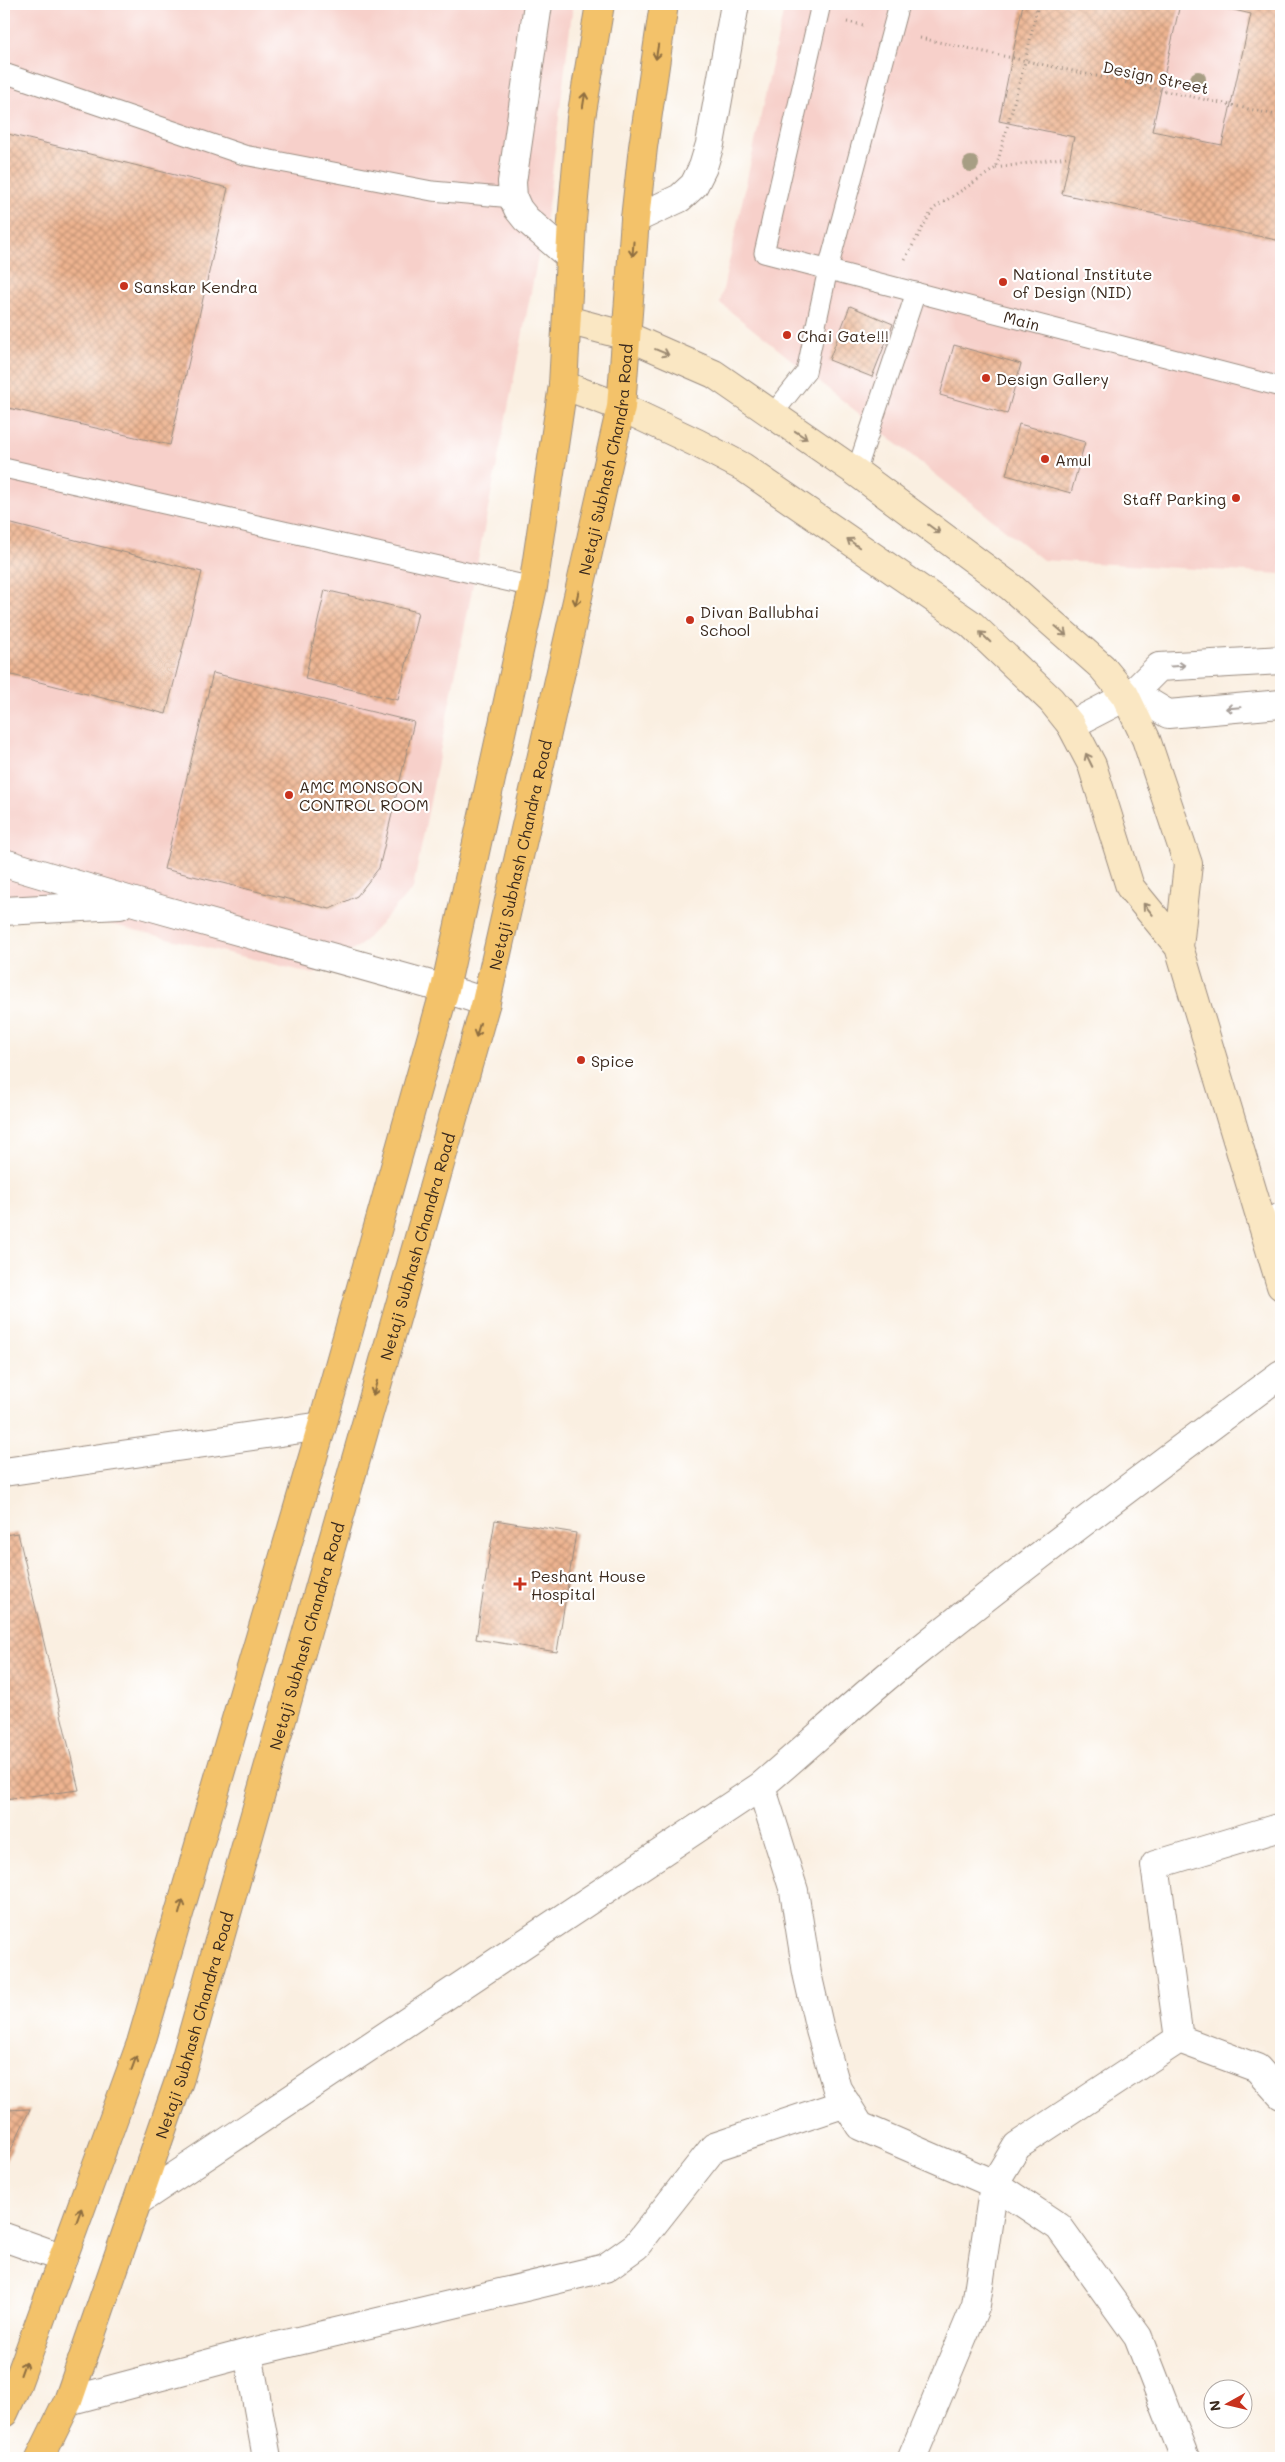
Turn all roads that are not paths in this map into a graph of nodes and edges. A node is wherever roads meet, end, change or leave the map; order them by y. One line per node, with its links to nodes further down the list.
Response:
1 (538, 4): 8 (street)
2 (600, 4): 10 (main road, one-way to 2)
3 (664, 4): 9 (main road, Netaji Subhash Chandra Road, one-way to 9)
4 (735, 4): 9 (street)
5 (821, 4): 11 (lane, Main)
6 (899, 4): 11 (lane)
7 (4, 73): 8 (lane)
8 (513, 198): 10 (street)
9 (635, 219): 14 (main road, Netaji Subhash Chandra Road, one-way to 14)
10 (570, 257): 13 (main road)
11 (828, 269): 12 (lane, Main); 18 (lane)
12 (916, 292): 16 (lane, Main); 20 (lane)
13 (567, 320): 14 (main road); 15 (main road)
14 (627, 336): 17 (main road, Netaji Subhash Chandra Road); 18 (main road, one-way to 18)
15 (563, 385): 17 (main road); 21 (main road)
16 (1281, 388)
17 (621, 407): 25 (main road, one-way to 17); 31 (main road, Netaji Subhash Chandra Road, one-way to 31)
18 (772, 415): 20 (main road, one-way to 20)
19 (4, 468): 21 (lane)
20 (856, 472): 23 (main road, one-way to 23)
21 (533, 587): 30 (main road)
22 (1281, 660): 23 (street, one-way to 22)
23 (1129, 694): 24 (street, one-way to 23); 25 (street); 29 (main road)
24 (1281, 704)
25 (1071, 725): 29 (main road, one-way to 25)
26 (4, 863): 27 (street)
27 (138, 903): 28 (street); 30 (street)
28 (4, 911)
29 (1179, 947): 32 (main road)
30 (445, 989): 31 (street); 35 (main road)
31 (486, 1002): 43 (main road, Netaji Subhash Chandra Road, one-way to 43)
32 (1273, 1225): 33 (main road)
33 (1281, 1286)
34 (1281, 1374): 37 (street)
35 (322, 1426): 36 (street); 45 (main road, one-way to 35)
36 (4, 1472)
37 (761, 1786): 41 (street); 43 (street)
38 (1281, 1827): 39 (street)
39 (1179, 2039): 40 (street); 42 (street)
40 (1281, 2095)
41 (846, 2103): 42 (street); 46 (street)
42 (994, 2184): 51 (street); 52 (street)
43 (138, 2201): 47 (main road, Netaji Subhash Chandra Road)
44 (4, 2237): 45 (street)
45 (63, 2258): 48 (main road, one-way to 45)
46 (248, 2353): 47 (street); 50 (street)
47 (68, 2401): 49 (main road, Netaji Subhash Chandra Road)
48 (4, 2413)
49 (40, 2458)
50 (267, 2458)
51 (912, 2458)
52 (1185, 2458)

